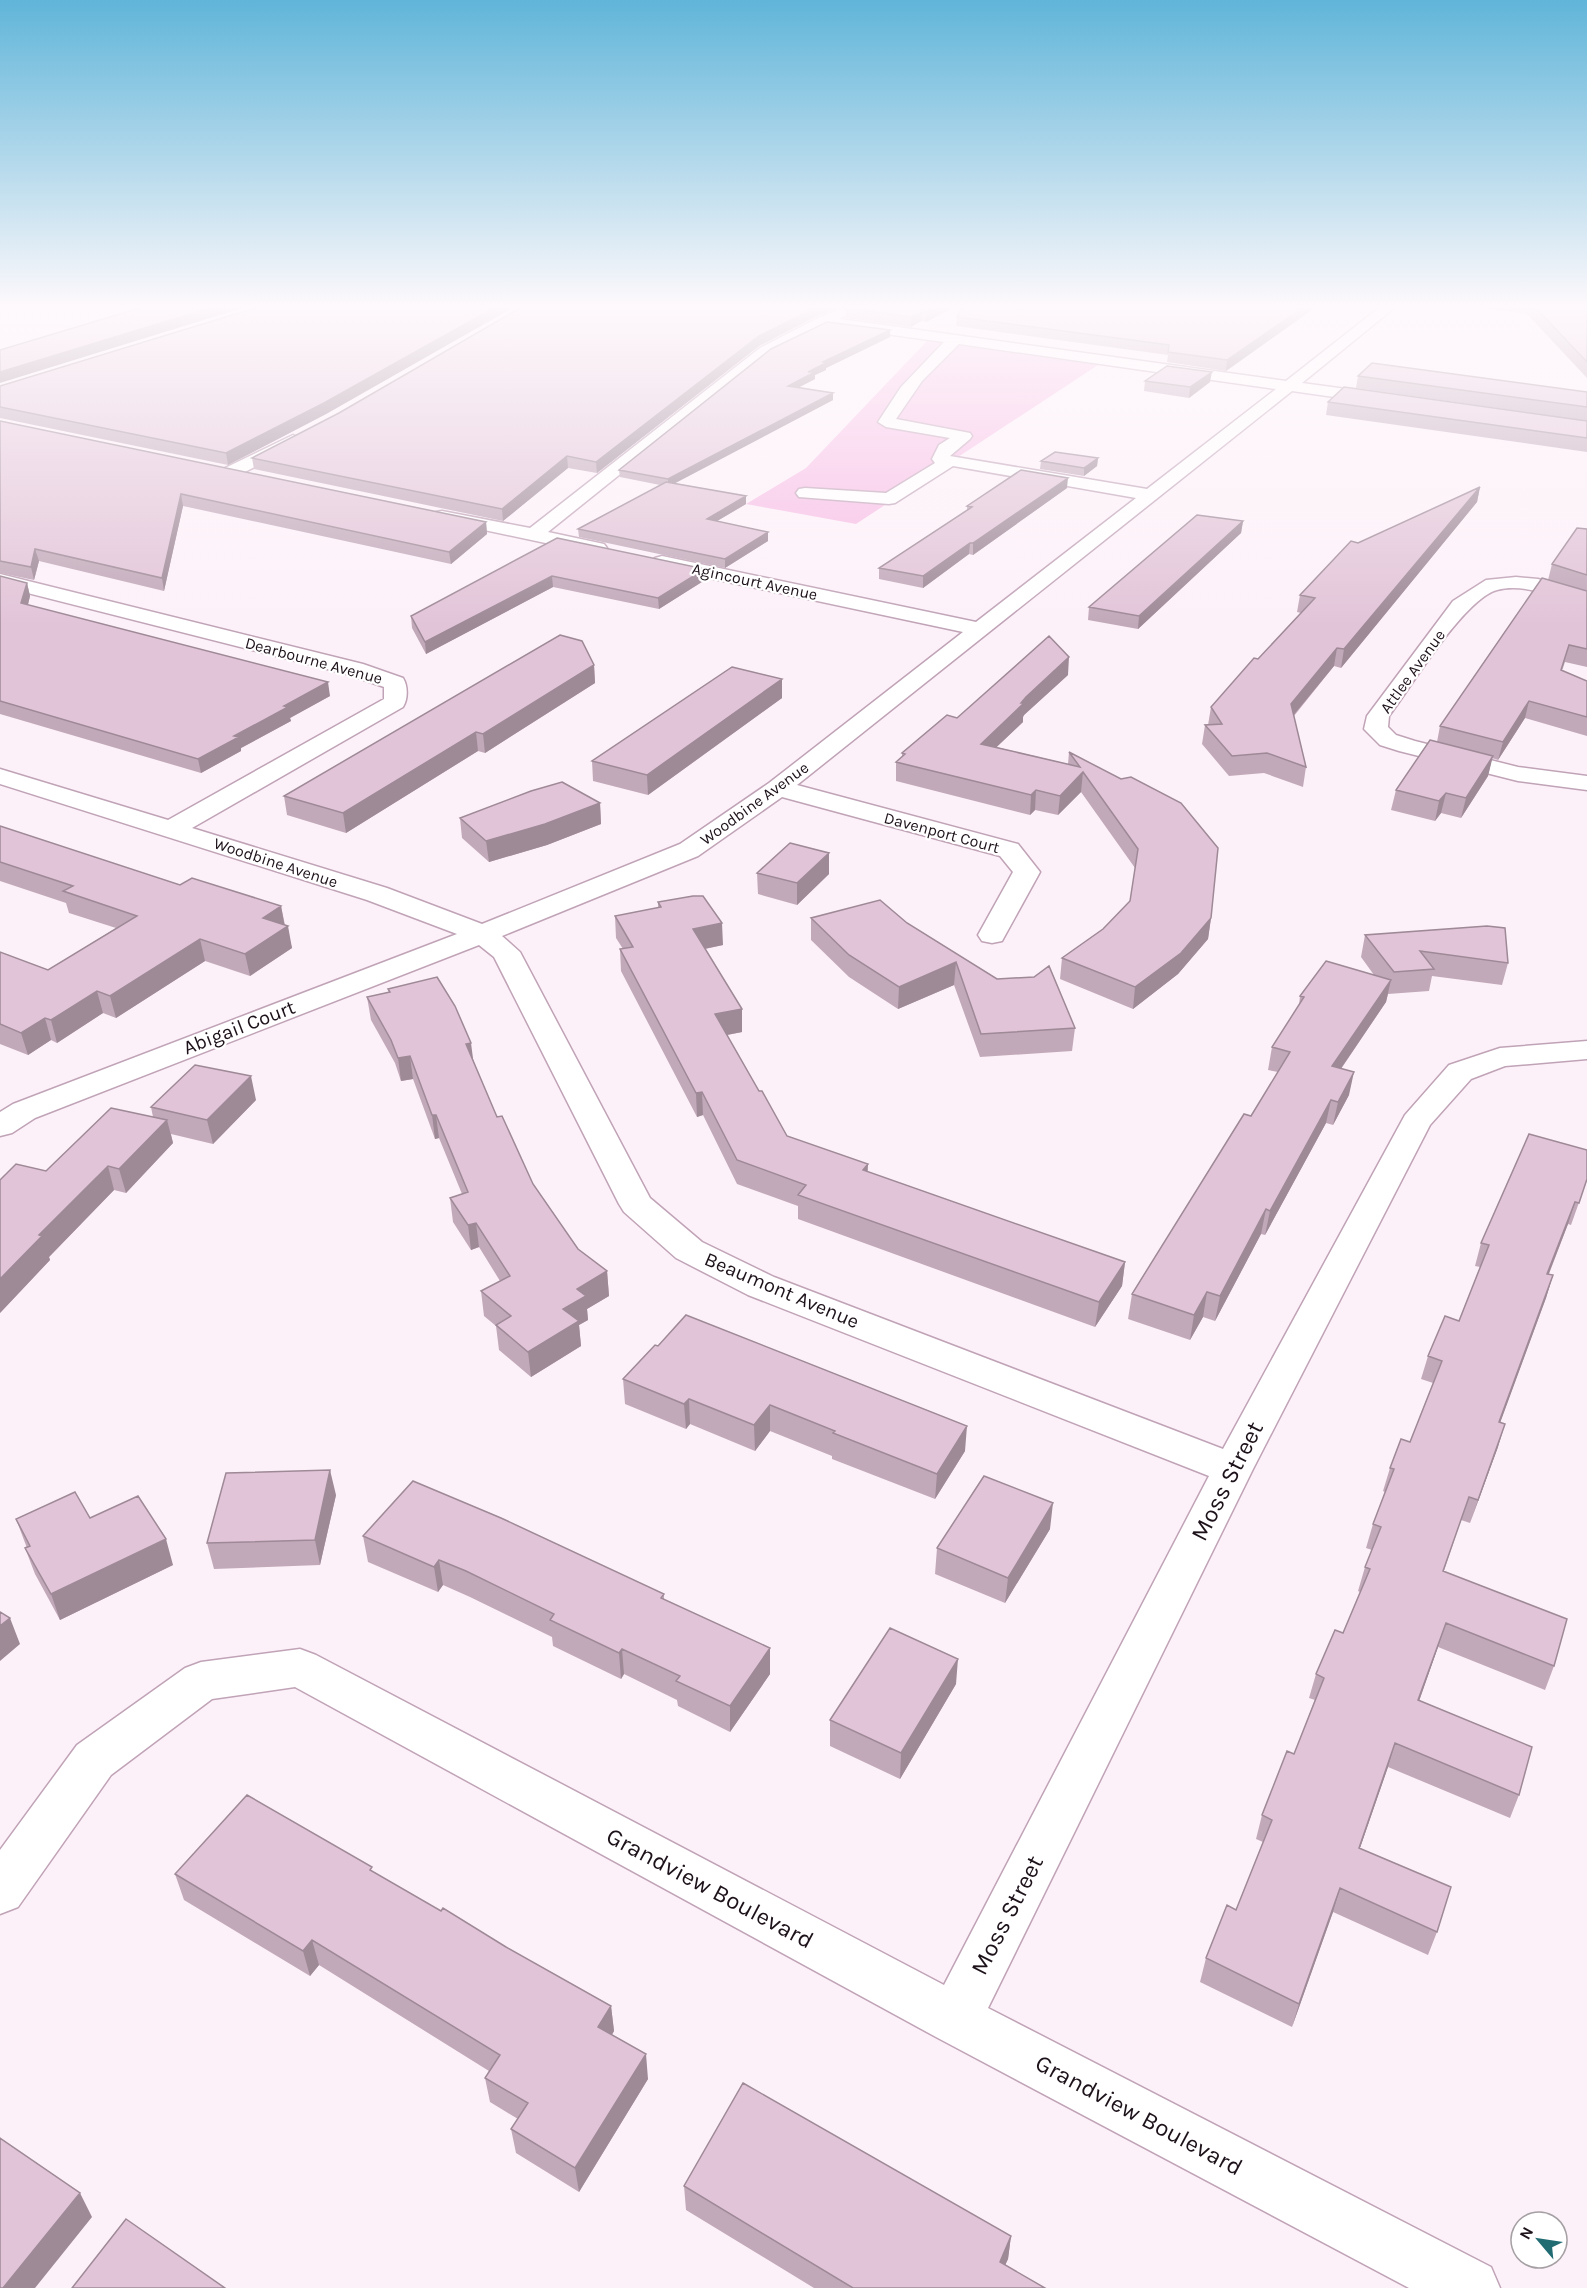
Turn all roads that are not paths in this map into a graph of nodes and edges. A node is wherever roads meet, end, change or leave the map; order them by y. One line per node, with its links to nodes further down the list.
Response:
1 (690, 411): 10 (street)
2 (890, 411): 5 (street)
3 (1259, 411): 8 (street, Woodbine Avenue)
4 (302, 435): 6 (street)
5 (950, 461): 7 (street); 8 (street)
6 (254, 477)
7 (805, 493)
8 (1152, 495): 15 (street, Woodbine Avenue)
9 (428, 513): 10 (street)
10 (533, 535): 11 (street)
11 (613, 552)
12 (647, 559): 15 (street, Agincourt Avenue)
13 (0, 580): 19 (street, Dearbourne Avenue)
14 (1587, 601): 17 (street, Attlee Avenue)
15 (980, 628): 18 (street, Woodbine Avenue)
16 (0, 776): 19 (street, Woodbine Avenue)
17 (1587, 783)
18 (778, 788): 20 (street, Woodbine Avenue); 21 (street, Davenport Court)
19 (172, 829): 20 (street, Woodbine Avenue)
20 (482, 934): 23 (street, Abigail Court); 24 (street, Beaumont Avenue)
21 (992, 935)
22 (1587, 1050): 24 (street, Moss Street)
23 (8, 1113)
24 (1233, 1469): 26 (street, Moss Street)
25 (0, 1891): 26 (street, Grandview Boulevard)
26 (955, 2019): 27 (street, Grandview Boulevard)
27 (1470, 2288)

